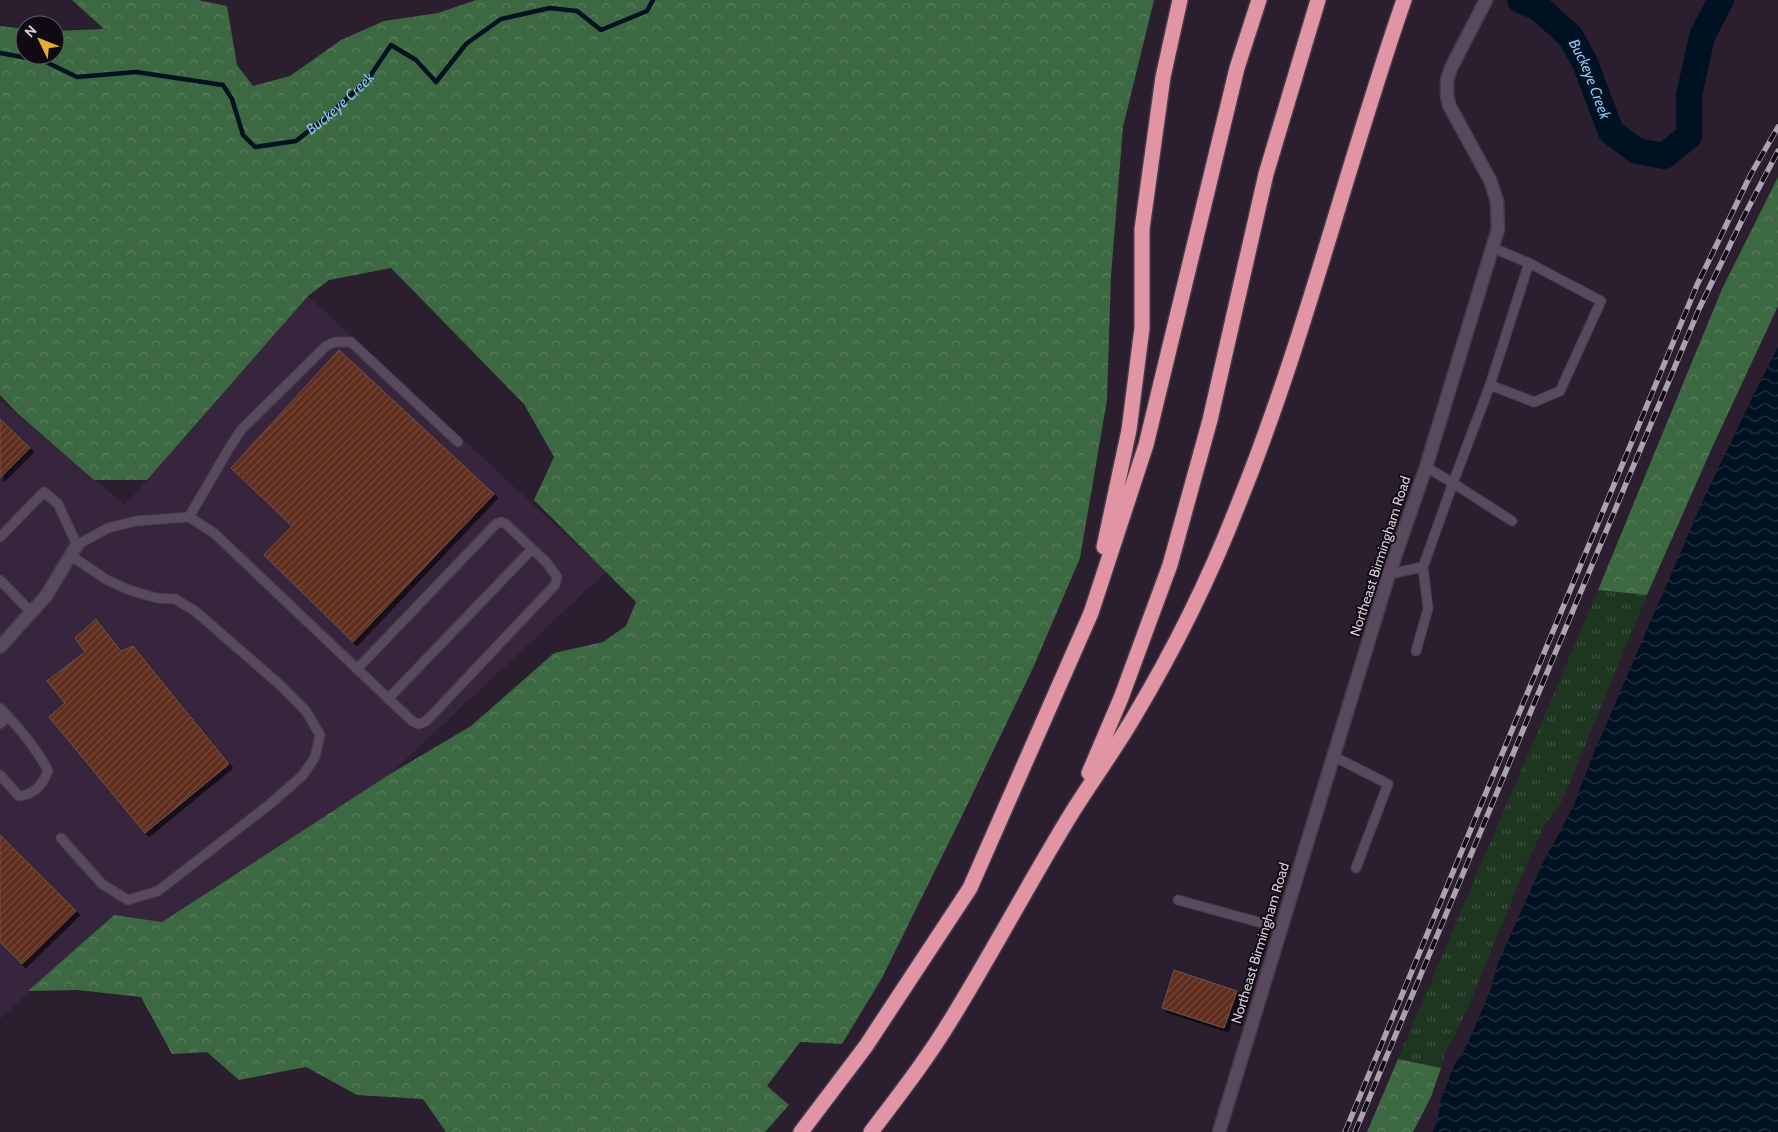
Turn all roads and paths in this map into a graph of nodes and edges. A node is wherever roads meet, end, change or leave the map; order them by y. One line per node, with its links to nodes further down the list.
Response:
1 (1180, 0): 21 (highway)
2 (1259, 0): 21 (highway)
3 (1318, 0): 31 (highway)
4 (1404, 0): 31 (highway)
5 (1486, 0): 6 (street, Northeast Birmingham Road)
6 (1493, 248): 7 (lane); 10 (street, Northeast Birmingham Road)
7 (1528, 263): 8 (lane); 8 (lane)
8 (1490, 385): 11 (lane)
9 (458, 442): 12 (lane)
10 (1426, 467): 11 (lane); 18 (street, Northeast Birmingham Road)
11 (1453, 483): 13 (lane); 17 (lane)
12 (189, 517): 16 (lane); 24 (lane)
13 (1512, 521)
14 (0, 537): 16 (lane)
15 (532, 548): 24 (lane); 25 (lane); 25 (lane)
16 (74, 550): 20 (street); 32 (lane)
17 (1423, 566): 18 (lane); 23 (lane)
18 (1389, 574): 29 (street, Northeast Birmingham Road)
19 (0, 580): 20 (lane)
20 (31, 612): 22 (street)
21 (1091, 613): 36 (highway)
22 (0, 647)
23 (1416, 650)
24 (357, 669): 25 (lane)
25 (388, 699)
26 (0, 708): 27 (lane)
27 (7, 716): 28 (lane); 30 (lane)
28 (0, 724)
29 (1333, 756): 33 (lane); 35 (street, Northeast Birmingham Road)
30 (0, 775)
31 (1073, 811): 37 (highway)
32 (61, 838)
33 (1356, 868)
34 (1178, 900): 35 (lane)
35 (1280, 928): 38 (street, Northeast Birmingham Road)
36 (801, 1132)
37 (871, 1132)
38 (1218, 1132)

